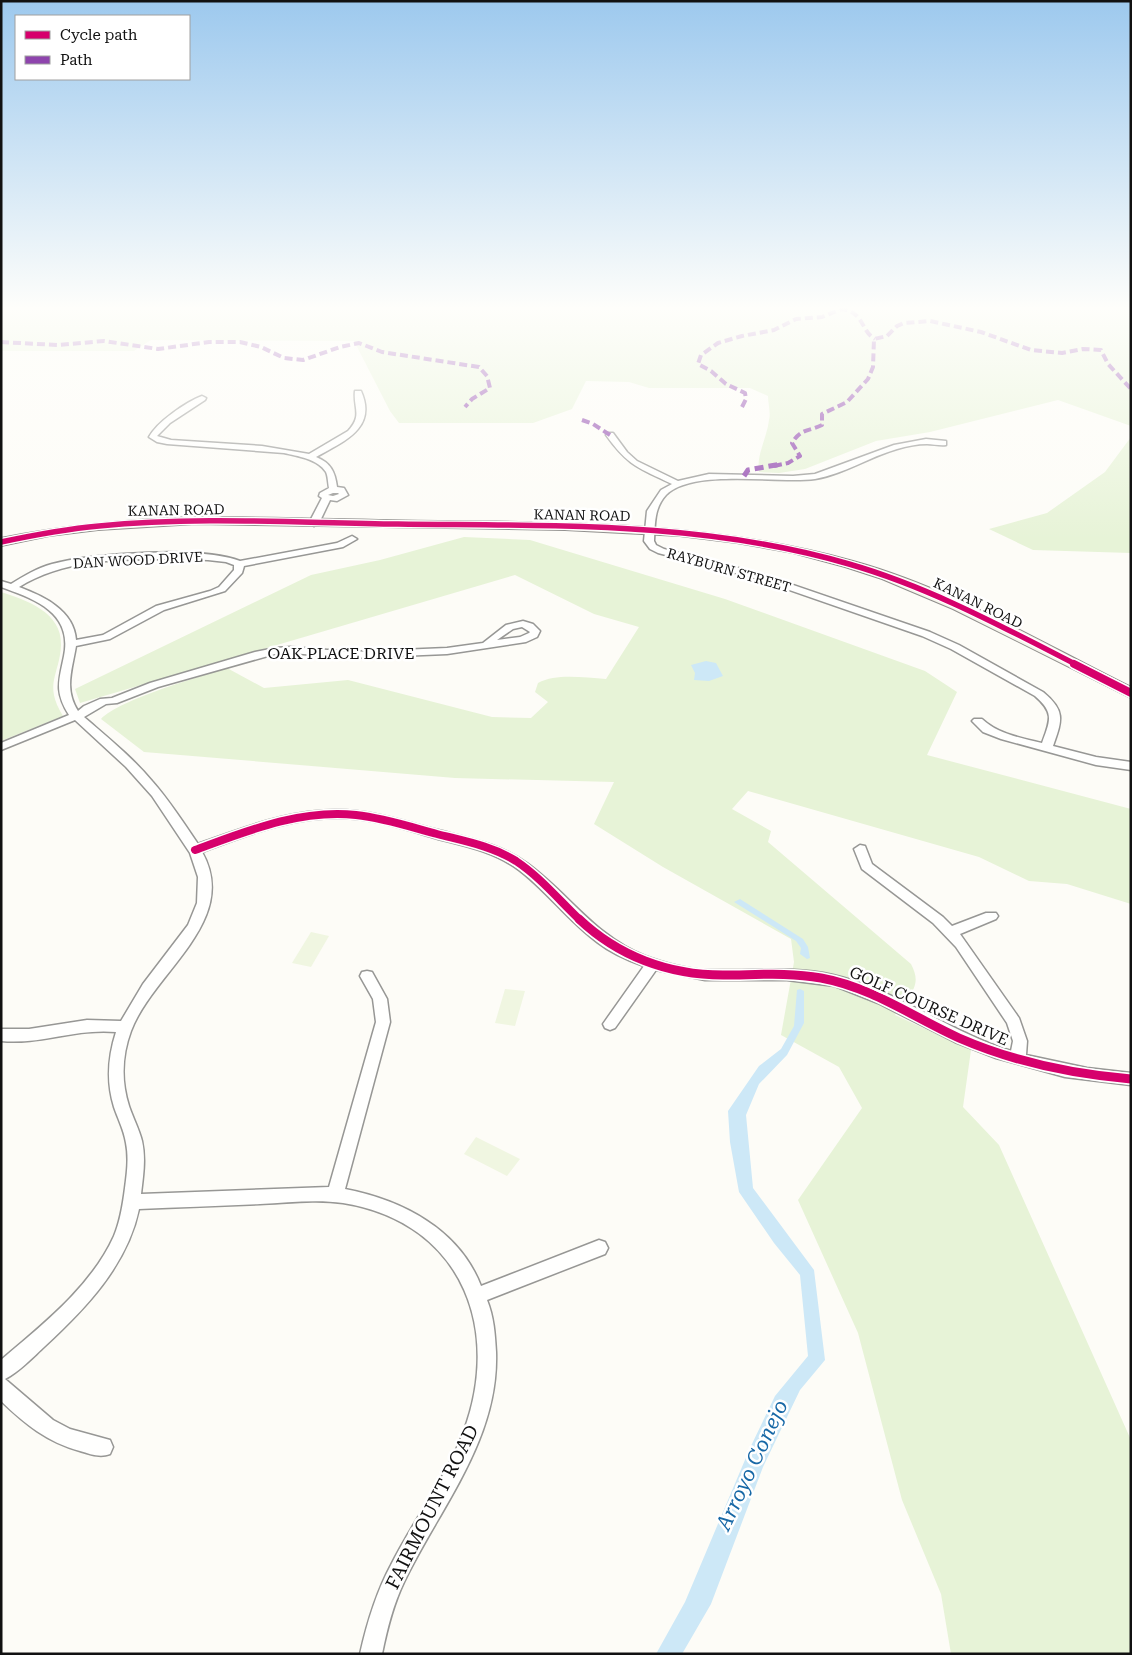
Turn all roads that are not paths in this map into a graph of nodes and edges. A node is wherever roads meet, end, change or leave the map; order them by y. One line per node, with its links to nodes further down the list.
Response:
1 (358, 393): 5 (street)
2 (202, 398): 5 (street)
3 (610, 435): 6 (street)
4 (943, 443): 6 (street)
5 (310, 457): 7 (street)
6 (678, 484): 8 (street)
7 (315, 520): 8 (main road, KANAN ROAD); 9 (main road, KANAN ROAD); 11 (main road, KANAN ROAD)
8 (649, 525): 16 (main road, KANAN ROAD); 17 (main road, KANAN ROAD); 21 (street, RAYBURN STREET)
9 (1, 536)
10 (352, 539): 12 (street)
11 (1, 542)
12 (239, 564): 13 (street, DAN WOOD DRIVE); 14 (street)
13 (6, 586): 14 (street)
14 (71, 644): 18 (street)
15 (487, 644): 18 (street, OAK PLACE DRIVE)
16 (1131, 681)
17 (1131, 693)
18 (80, 714): 20 (street, OAK PLACE DRIVE); 24 (street)
19 (978, 721): 21 (street)
20 (1, 747)
21 (1046, 748): 22 (street)
22 (1131, 766)
23 (860, 849): 26 (street)
24 (195, 850): 27 (street, GOLF COURSE DRIVE); 30 (street)
25 (991, 916): 26 (street)
26 (952, 932): 32 (street)
27 (653, 964): 29 (street); 32 (street, GOLF COURSE DRIVE)
28 (367, 976): 34 (street)
29 (610, 1024)
30 (125, 1026): 31 (street); 35 (street)
31 (1, 1035)
32 (1018, 1059): 33 (street, GOLF COURSE DRIVE)
33 (1131, 1079)
34 (335, 1195): 35 (street, FAIRMOUNT ROAD); 37 (street, FAIRMOUNT ROAD)
35 (132, 1202): 38 (street)
36 (599, 1248): 37 (street)
37 (477, 1296): 41 (street, FAIRMOUNT ROAD)
38 (1, 1372)
39 (1, 1387): 40 (street)
40 (103, 1447)
41 (371, 1654)

